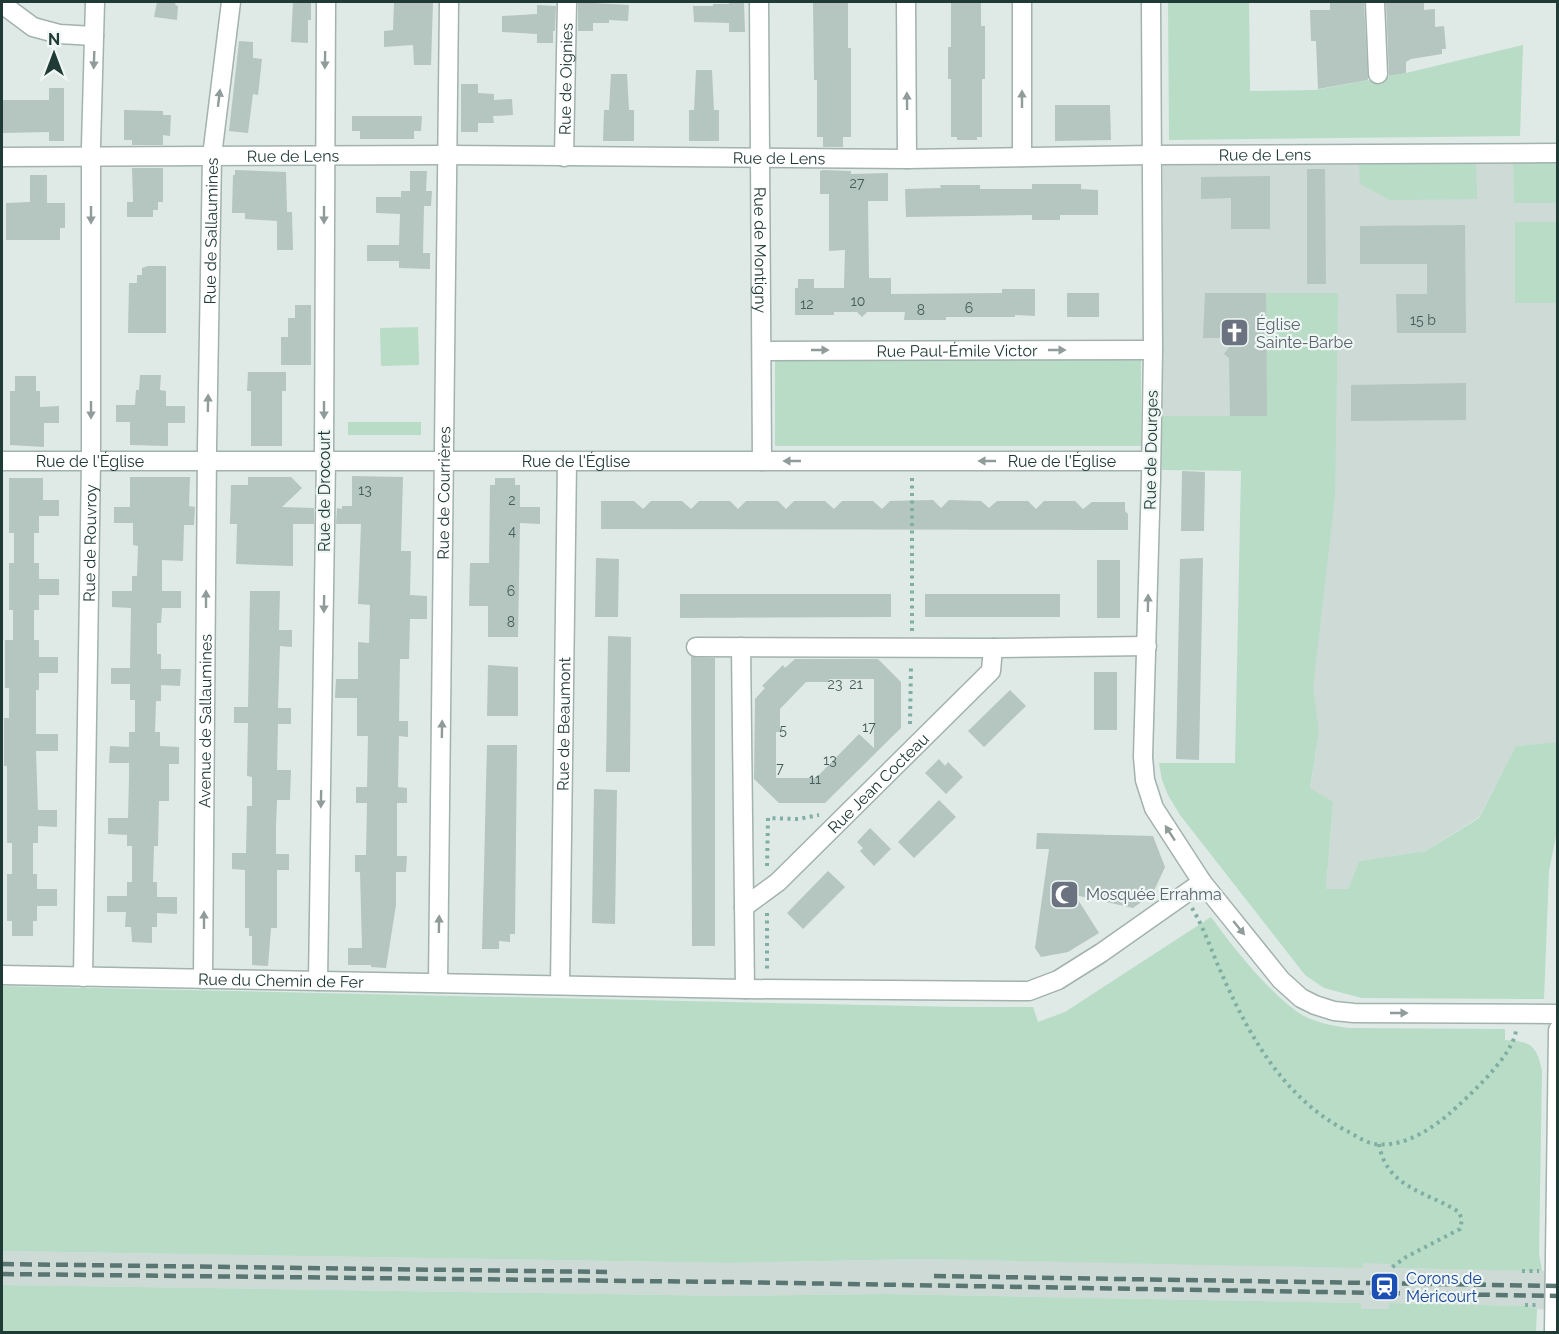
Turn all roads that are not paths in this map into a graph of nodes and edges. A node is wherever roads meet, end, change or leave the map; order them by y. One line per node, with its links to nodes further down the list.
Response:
1 (95, 2): 12 (street, Rue de Rouvroy)
2 (231, 2): 18 (street, Rue de Sallaumines, one-way to 2)
3 (326, 2): 19 (street, Rue de Drocourt, one-way to 19)
4 (449, 2): 15 (street, Rue de Courrières)
5 (567, 2): 21 (street, Rue de Oignies)
6 (759, 2): 22 (street, Rue de Montigny)
7 (906, 2): 24 (street, one-way to 7)
8 (1022, 2): 23 (street, one-way to 8)
9 (1151, 2): 16 (street, Rue de Dourges)
10 (1375, 2): 13 (street)
11 (2, 4): 12 (street)
12 (94, 36): 17 (street, Rue de Rouvroy, one-way to 17)
13 (1378, 74)
14 (1557, 153): 16 (street, Rue de Lens)
15 (447, 155): 19 (street, Rue de Lens); 21 (street, Rue de Lens); 28 (street, Rue de Courrières)
16 (1151, 155): 23 (street, Rue de Lens); 25 (street, Rue de Dourges)
17 (92, 156): 18 (street, Rue de Lens); 20 (street, Rue de Lens); 30 (street, Rue de Rouvroy, one-way to 30)
18 (212, 156): 19 (street, Rue de Lens); 33 (street, Rue de Sallaumines, one-way to 18)
19 (324, 156): 27 (street, Rue de Drocourt, one-way to 27)
20 (2, 157)
21 (564, 157): 22 (street, Rue de Lens)
22 (761, 158): 24 (street, Rue de Lens); 26 (street, Rue de Montigny)
23 (1022, 158): 24 (street, Rue de Lens)
24 (907, 159)
25 (1153, 350): 26 (street, Rue Paul-Émile Victor, one-way to 25); 32 (street, Rue de Dourges)
26 (762, 351): 31 (street, Rue de Montigny)
27 (326, 460): 28 (street, Rue de l'Église); 33 (street, Rue de l'Église); 44 (street, Rue de Drocourt, one-way to 44)
28 (445, 460): 34 (street, Rue de l'Église); 45 (street, Rue de Courrières, one-way to 28)
29 (2, 461): 30 (street, Rue de l'Église)
30 (91, 461): 33 (street, Rue de l'Église); 42 (street, Rue de Rouvroy)
31 (762, 461): 32 (street, Rue de l'Église, one-way to 31); 34 (street, Rue de l'Église)
32 (1151, 461): 35 (street, Rue de Dourges, one-way to 32)
33 (207, 462): 43 (street, Avenue de Sallaumines, one-way to 33)
34 (567, 462): 46 (street, Rue de Beaumont)
35 (1147, 646): 38 (street); 39 (street, Rue de Dourges, one-way to 35)
36 (696, 647): 37 (street)
37 (741, 647): 38 (street); 40 (street)
38 (993, 648): 40 (street, Rue Jean Cocteau)
39 (1202, 882): 47 (street, Rue du Chemin de Fer); 48 (street, Rue de Dourges, one-way to 48)
40 (744, 907): 47 (street)
41 (2, 975): 42 (street, Rue du Chemin de Fer)
42 (83, 976): 43 (street, Rue du Chemin de Fer)
43 (203, 979): 44 (street, Rue du Chemin de Fer)
44 (318, 981): 45 (street, Rue du Chemin de Fer)
45 (438, 983): 46 (street, Rue du Chemin de Fer)
46 (560, 985): 47 (street, Rue du Chemin de Fer)
47 (745, 989)
48 (1557, 1014)
49 (1557, 1030): 50 (street)
50 (1554, 1332)

